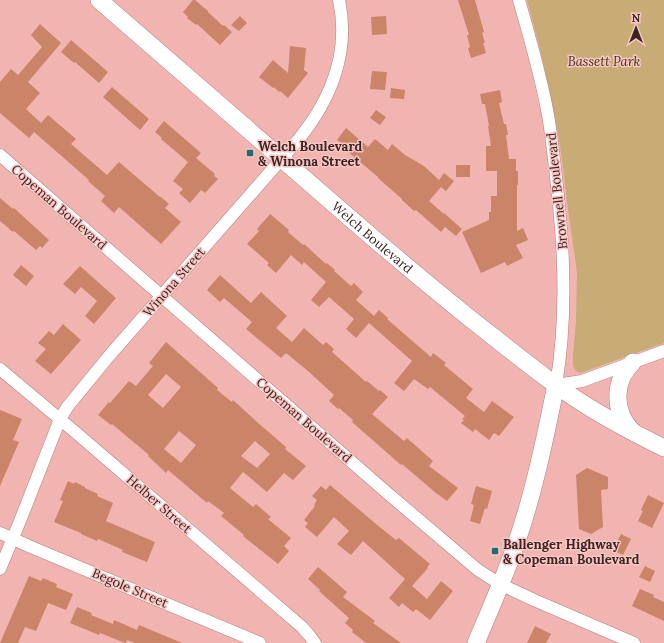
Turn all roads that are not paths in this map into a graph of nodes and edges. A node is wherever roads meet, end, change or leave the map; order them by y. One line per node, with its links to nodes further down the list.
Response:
1 (339, 0): 5 (street, Winona Street)
2 (519, 0): 10 (street, Brownell Boulevard)
3 (108, 3): 5 (main road, Welch Boulevard)
4 (0, 155): 6 (street, Copeman Boulevard)
5 (282, 159): 6 (street, Winona Street); 10 (main road, Welch Boulevard)
6 (162, 296): 11 (street, Winona Street); 17 (street, Copeman Boulevard)
7 (664, 351): 8 (street)
8 (633, 362): 10 (street); 12 (main road)
9 (0, 369): 11 (street, Helber Street)
10 (556, 385): 12 (main road, Welch Boulevard); 17 (main road)
11 (60, 419): 15 (street, Winona Street); 19 (street, Helber Street)
12 (634, 433): 13 (main road, Welch Boulevard)
13 (664, 448)
14 (0, 533): 15 (street, Begole Street)
15 (13, 539): 16 (street, Winona Street); 18 (street, Begole Street)
16 (0, 569)
17 (500, 584): 20 (main road); 21 (street, Copeman Boulevard)
18 (260, 643)
19 (314, 643)
20 (476, 643)
21 (634, 643)

